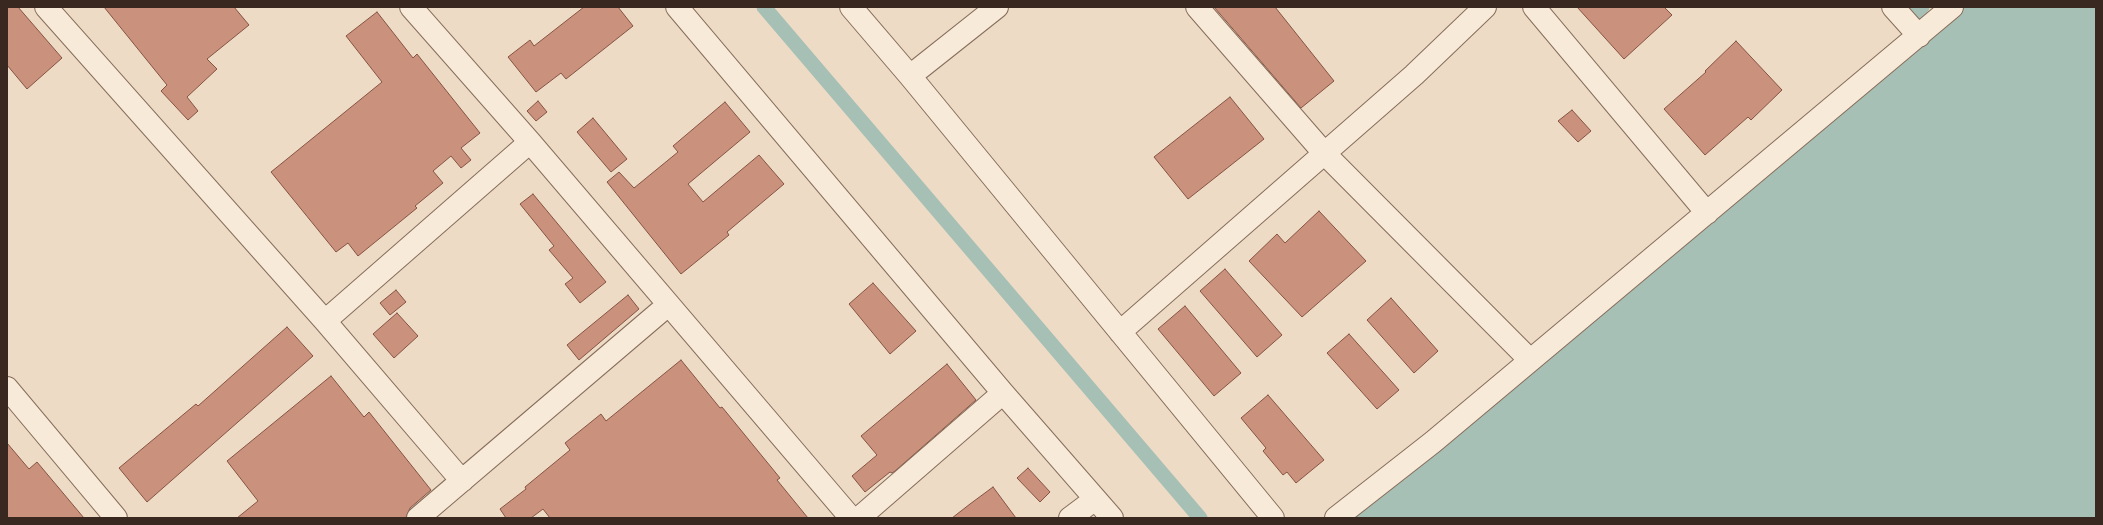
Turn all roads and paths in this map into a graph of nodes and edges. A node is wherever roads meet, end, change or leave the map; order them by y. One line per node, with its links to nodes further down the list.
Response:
1 (46, 7): 17 (street)
2 (411, 7): 13 (street)
3 (677, 7): 21 (street)
4 (851, 7): 12 (street)
5 (997, 7): 12 (street)
6 (1197, 7): 14 (street)
7 (1485, 7): 14 (street)
8 (1534, 7): 15 (street)
9 (1893, 7): 11 (street)
10 (1952, 7): 11 (street)
11 (1919, 36): 15 (street)
12 (910, 76): 18 (street)
13 (530, 142): 16 (street); 17 (street)
14 (1324, 152): 18 (street); 19 (street)
15 (1707, 212): 19 (street)
16 (668, 305): 22 (street); 26 (street)
17 (325, 321): 22 (street)
18 (1120, 332): 30 (street)
19 (1530, 360): 31 (street)
20 (7, 388): 24 (street)
21 (1003, 393): 23 (street); 27 (street)
22 (462, 481): 25 (street)
23 (1094, 500): 28 (street); 29 (street)
24 (116, 518)
25 (418, 518)
26 (851, 518)
27 (859, 518)
28 (1070, 518)
29 (1112, 518)
30 (1273, 518)
31 (1336, 518)

